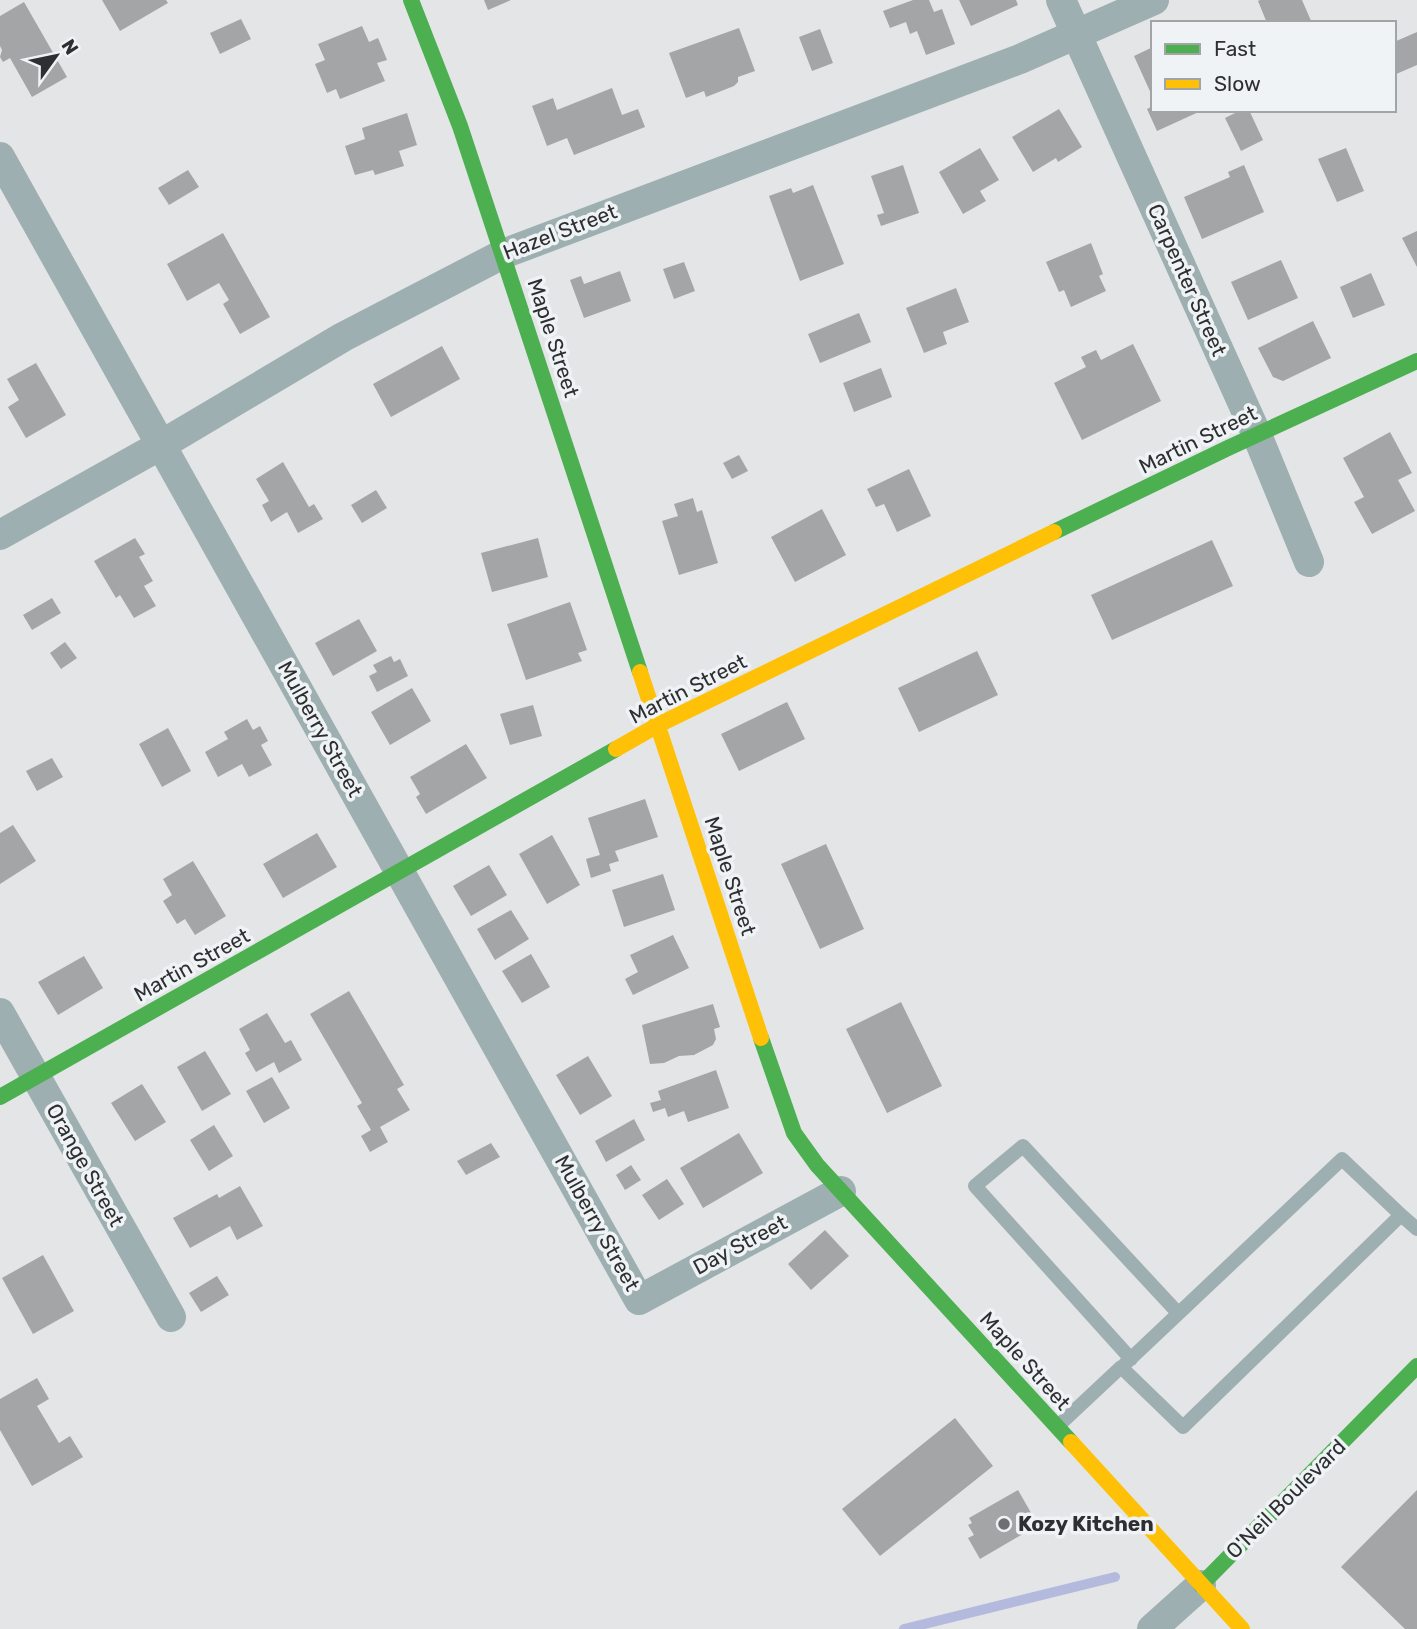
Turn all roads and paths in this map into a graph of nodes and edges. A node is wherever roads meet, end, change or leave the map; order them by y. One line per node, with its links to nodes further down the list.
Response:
1 (411, 0): 6 (main road, Maple Street)
2 (1061, 0): 4 (street, Carpenter Street)
3 (1154, 0): 4 (street, Hazel Street)
4 (1077, 35): 6 (street, Hazel Street); 8 (street, Carpenter Street)
5 (0, 157): 9 (street, Mulberry Street)
6 (503, 254): 9 (street, Hazel Street); 12 (main road, Maple Street)
7 (1417, 361): 8 (main road, Martin Street)
8 (1257, 435): 11 (street, Carpenter Street); 12 (main road, Martin Street)
9 (161, 445): 10 (street, Hazel Street); 13 (street, Mulberry Street)
10 (0, 535)
11 (1309, 562)
12 (658, 725): 13 (main road, Martin Street); 17 (main road, Maple Street)
13 (400, 871): 15 (main road, Martin Street); 20 (street, Mulberry Street)
14 (0, 1013): 15 (street, Orange Street)
15 (36, 1077): 16 (main road, Martin Street); 22 (street, Orange Street)
16 (0, 1097)
17 (841, 1191): 20 (street, Day Street); 25 (main road, Maple Street)
18 (1401, 1215): 19 (lane); 21 (lane); 23 (lane)
19 (1417, 1229)
20 (639, 1300)
21 (1178, 1314): 23 (lane); 23 (lane)
22 (171, 1317)
23 (1126, 1363): 25 (lane)
24 (1417, 1366): 26 (main road, O'Neil Boulevard)
25 (1057, 1427): 26 (main road, Maple Street)
26 (1201, 1585): 27 (street, O'Neil Boulevard); 28 (main road, Maple Street)
27 (1152, 1629)
28 (1242, 1629)

